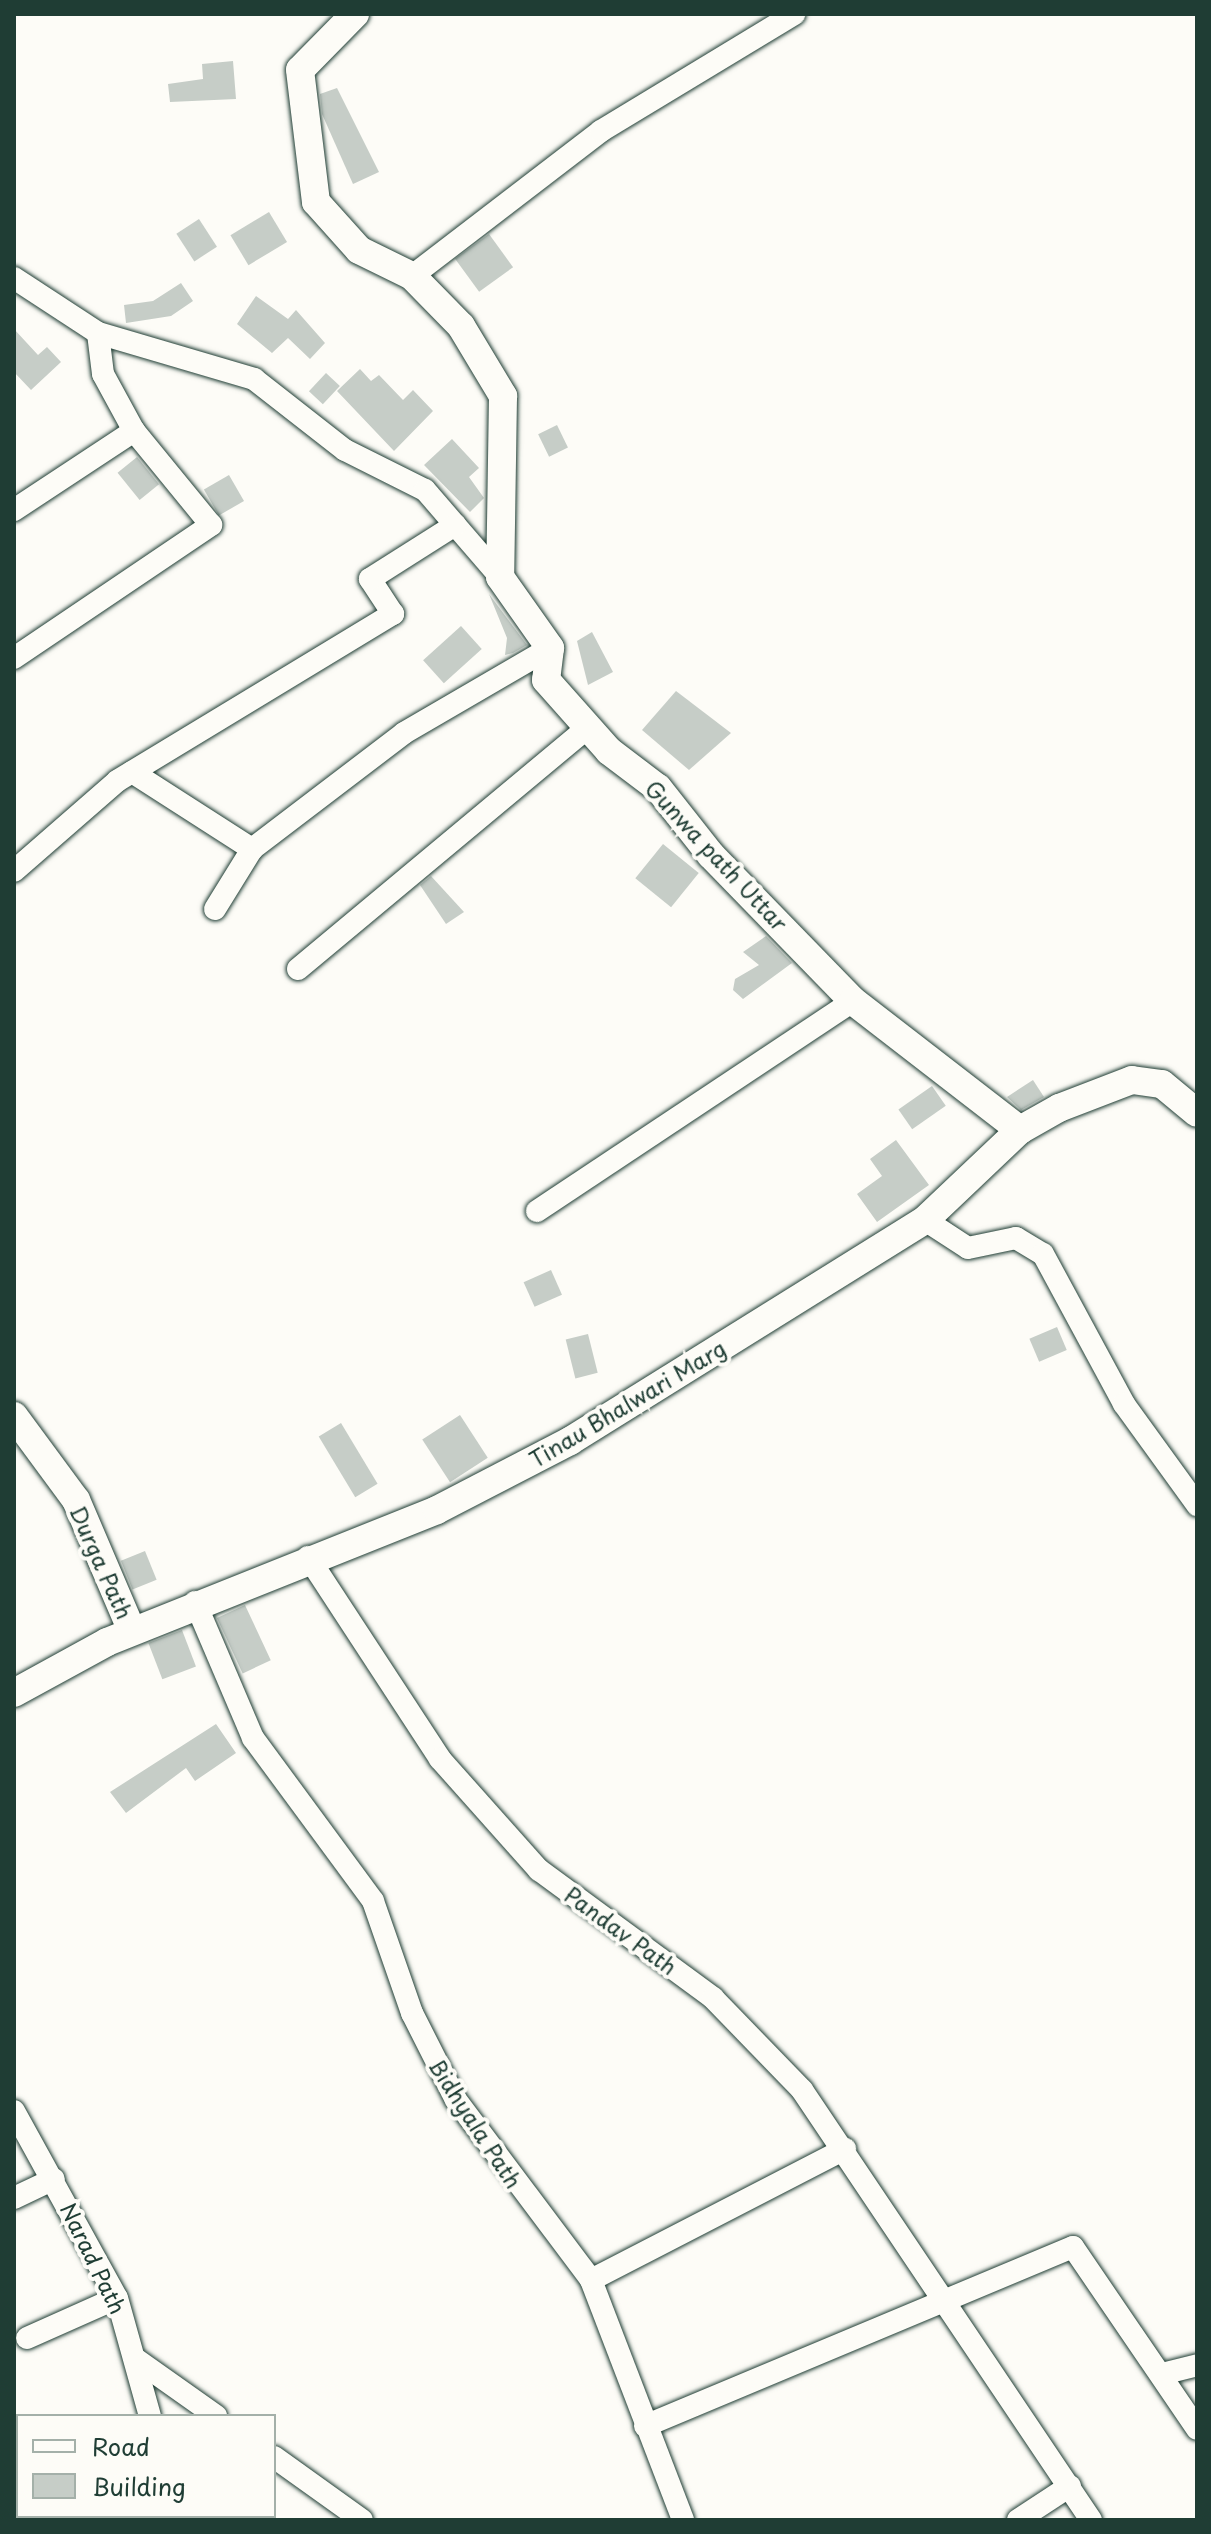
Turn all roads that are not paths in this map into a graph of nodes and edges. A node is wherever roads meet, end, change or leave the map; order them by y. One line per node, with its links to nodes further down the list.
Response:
1 (355, 14): 3 (street)
2 (794, 14): 3 (street)
3 (412, 276): 9 (street)
4 (14, 278): 5 (street)
5 (98, 333): 6 (street); 8 (street)
6 (134, 431): 7 (street); 11 (street)
7 (14, 510)
8 (455, 525): 9 (street); 13 (street)
9 (500, 577): 10 (street)
10 (550, 648): 12 (street, Gunwa path Uttar); 14 (street)
11 (14, 658)
12 (588, 727): 17 (street); 18 (street, Gunwa path Uttar)
13 (132, 772): 14 (street); 15 (street)
14 (252, 849): 16 (street)
15 (14, 871)
16 (215, 909)
17 (298, 969)
18 (853, 1001): 20 (street, Gunwa path Uttar); 21 (street)
19 (1197, 1113): 20 (street, Tinau Bhalwari Marg)
20 (1020, 1130): 22 (street, Tinau Bhalwari Marg)
21 (537, 1211)
22 (925, 1220): 24 (street); 25 (street, Tinau Bhalwari Marg)
23 (14, 1416): 27 (street, Durga Path)
24 (1197, 1505)
25 (308, 1557): 26 (street, Tinau Bhalwari Marg); 30 (street, Pandav Path)
26 (195, 1602): 27 (street, Tinau Bhalwari Marg); 33 (street, Bidhyala Path)
27 (132, 1631): 28 (street, Tinau Bhalwari Marg)
28 (14, 1693)
29 (14, 2111): 31 (street, Narad Path)
30 (845, 2149): 33 (street); 34 (street, Pandav Path)
31 (54, 2179): 32 (street); 35 (street, Narad Path)
32 (14, 2198)
33 (591, 2280): 42 (street, Bidhyala Path)
34 (940, 2297): 39 (street); 42 (street); 45 (street, Pandav Path)
35 (117, 2298): 36 (street); 37 (street, Narad Path)
36 (27, 2338)
37 (137, 2360): 40 (street, Narad Path); 41 (street)
38 (1197, 2365): 39 (street)
39 (1162, 2374): 43 (street)
40 (150, 2414)
41 (213, 2414)
42 (645, 2426): 47 (street, Bidhyala Path)
43 (1197, 2429)
44 (276, 2458): 46 (street)
45 (1070, 2486): 48 (street); 49 (street, Pandav Path)
46 (362, 2520)
47 (683, 2520)
48 (1018, 2520)
49 (1091, 2520)

